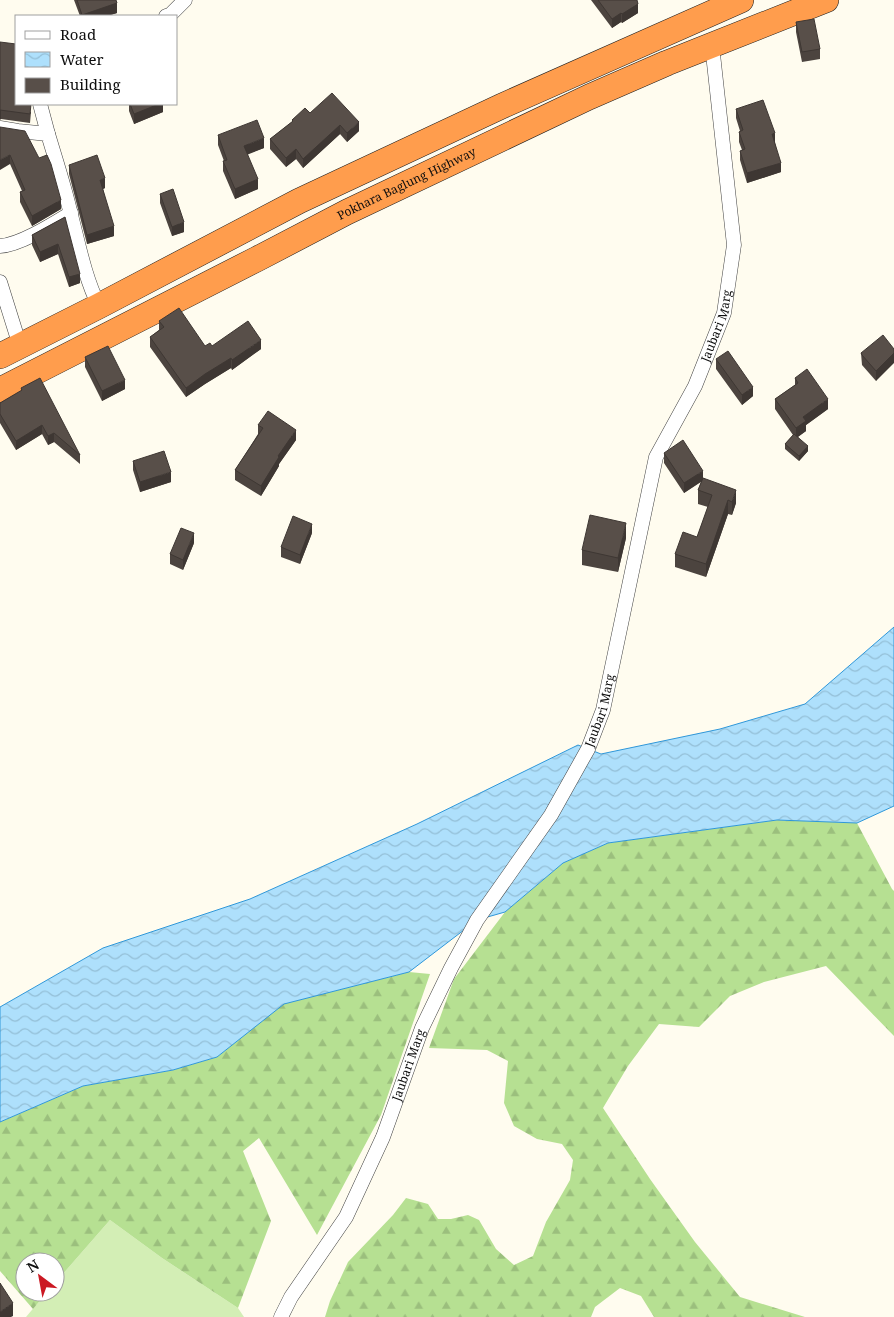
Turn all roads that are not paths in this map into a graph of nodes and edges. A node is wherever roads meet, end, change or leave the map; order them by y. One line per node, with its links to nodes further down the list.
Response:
1 (185, 0): 4 (street)
2 (741, 0): 12 (highway)
3 (826, 0): 5 (highway, Pokhara Baglung Highway)
4 (170, 15)
5 (712, 45): 14 (highway, Pokhara Baglung Highway); 15 (street, Jaubari Marg)
6 (40, 105): 8 (street)
7 (0, 128): 8 (street)
8 (48, 134): 9 (street)
9 (71, 213): 10 (street); 12 (street)
10 (0, 246)
11 (0, 282): 13 (street)
12 (99, 306): 13 (highway)
13 (10, 351)
14 (0, 390)
15 (280, 1317)

